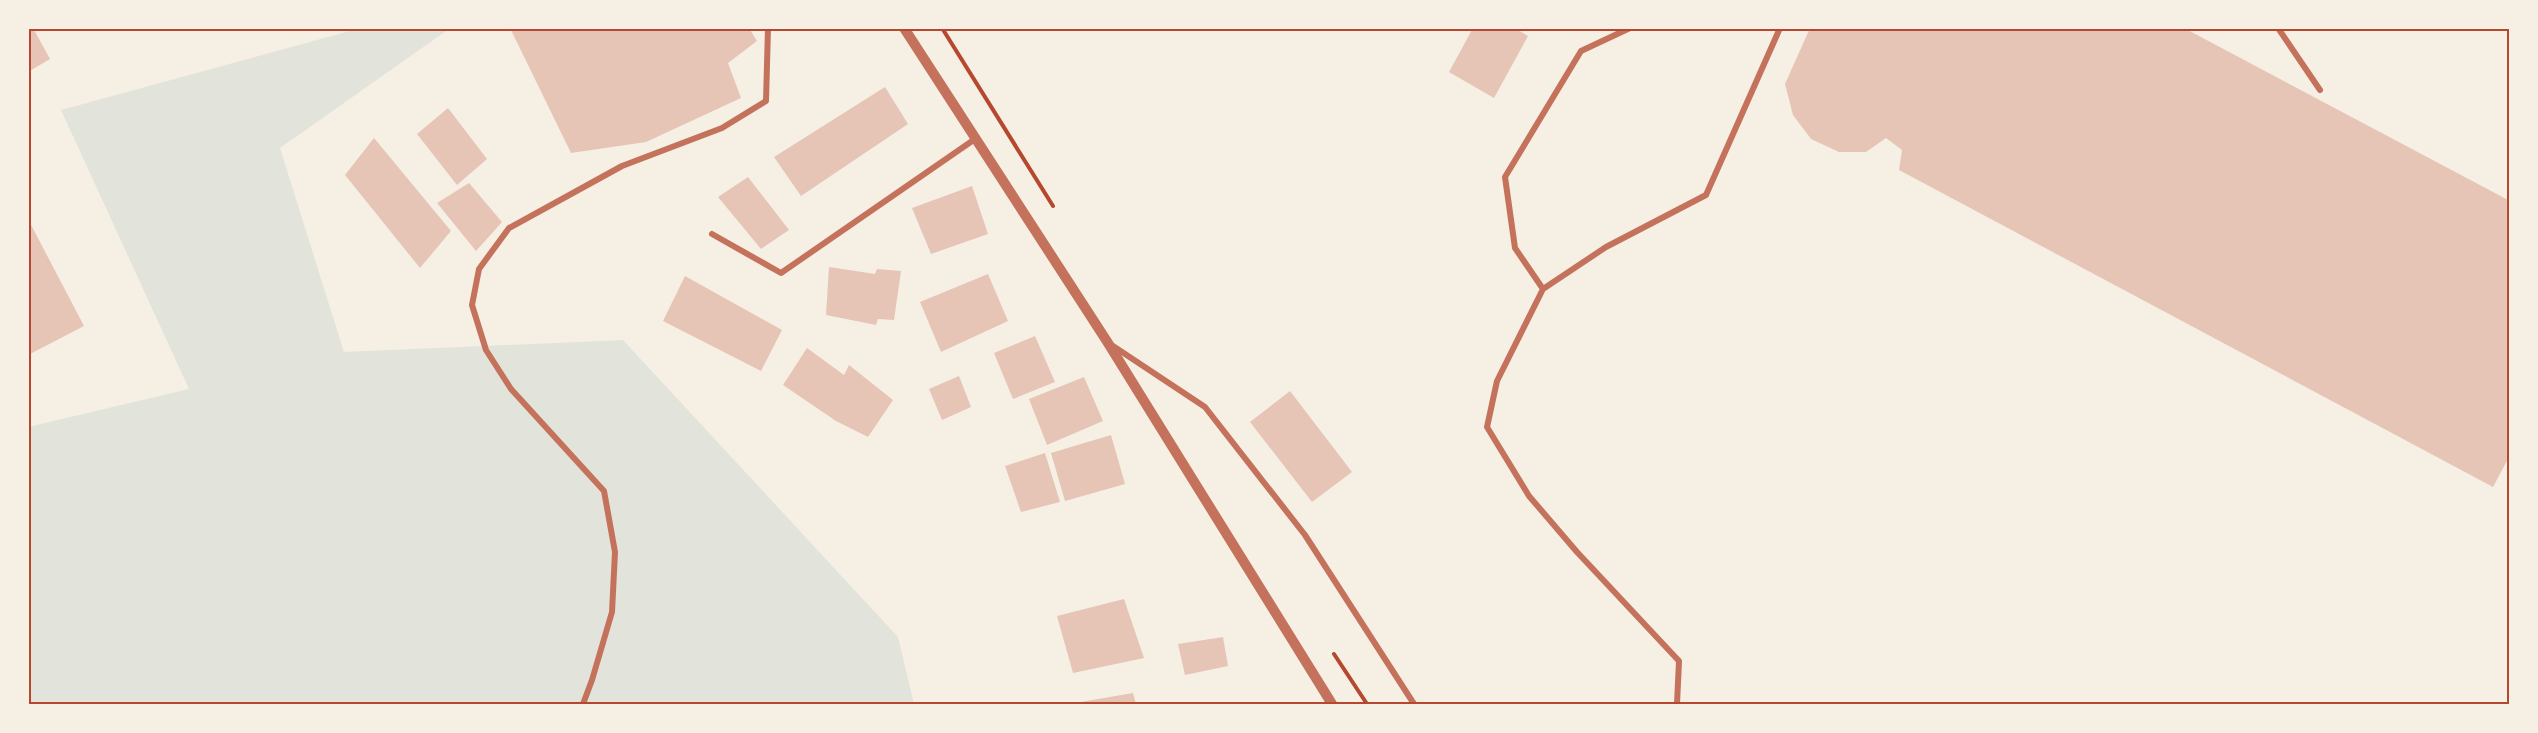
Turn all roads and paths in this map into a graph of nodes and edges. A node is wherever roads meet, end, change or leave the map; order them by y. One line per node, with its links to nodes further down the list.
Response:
1 (768, 28): 11 (street)
2 (904, 28): 7 (street)
3 (1630, 28): 9 (street)
4 (1780, 28): 9 (street)
5 (2278, 28): 6 (street)
6 (2320, 90)
7 (975, 139): 8 (street); 10 (street)
8 (712, 234)
9 (1544, 289): 14 (street)
10 (1108, 343): 12 (street); 13 (street)
11 (583, 705)
12 (1332, 705)
13 (1414, 705)
14 (1677, 705)

